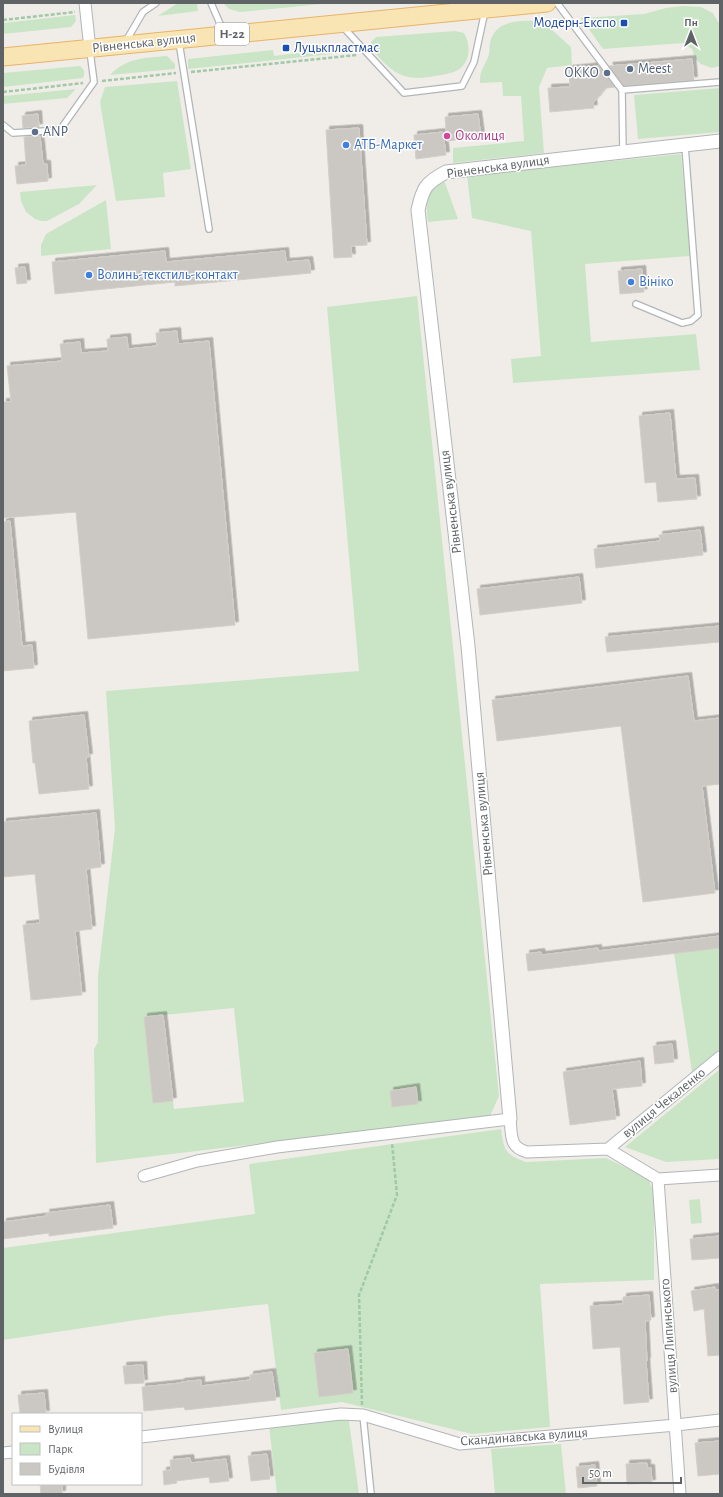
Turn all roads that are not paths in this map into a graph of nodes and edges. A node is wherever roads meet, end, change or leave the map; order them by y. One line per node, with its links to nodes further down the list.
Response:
1 (156, 3): 10 (lane)
2 (210, 3): 8 (lane)
3 (539, 3): 6 (main road, Рівненська вулиця / Н-22)
4 (557, 3): 14 (lane)
5 (86, 7): 11 (street)
6 (485, 9): 7 (main road, Рівненська вулиця / Н-22); 7 (lane)
7 (340, 24): 8 (main road, Рівненська вулиця / Н-22)
8 (225, 35): 9 (main road, Рівненська вулиця / Н-22)
9 (179, 40): 10 (main road, Рівненська вулиця / Н-22); 19 (lane)
10 (123, 45): 11 (main road, Рівненська вулиця / Н-22)
11 (90, 49): 12 (main road, Рівненська вулиця / Н-22); 15 (lane)
12 (3, 57)
13 (720, 82): 14 (lane)
14 (622, 90): 18 (lane)
15 (3, 125)
16 (720, 141): 17 (street, Рівненська вулиця)
17 (685, 145): 18 (street, Рівненська вулиця); 20 (lane)
18 (623, 152): 22 (street, Рівненська вулиця)
19 (209, 229)
20 (636, 304)
21 (720, 1057): 23 (street, вулиця Чекаленко)
22 (510, 1120): 23 (street); 25 (street)
23 (608, 1149): 26 (street)
24 (720, 1175): 26 (street)
25 (144, 1176)
26 (658, 1179): 29 (street, вулиця Липинського)
27 (363, 1415): 29 (street, Скандинавська вулиця); 30 (street, Скандинавська вулиця); 31 (lane)
28 (720, 1420): 29 (street, Скандинавська вулиця)
29 (676, 1425): 32 (street, вулиця Липинського)
30 (142, 1437)
31 (370, 1494)
32 (680, 1494)

